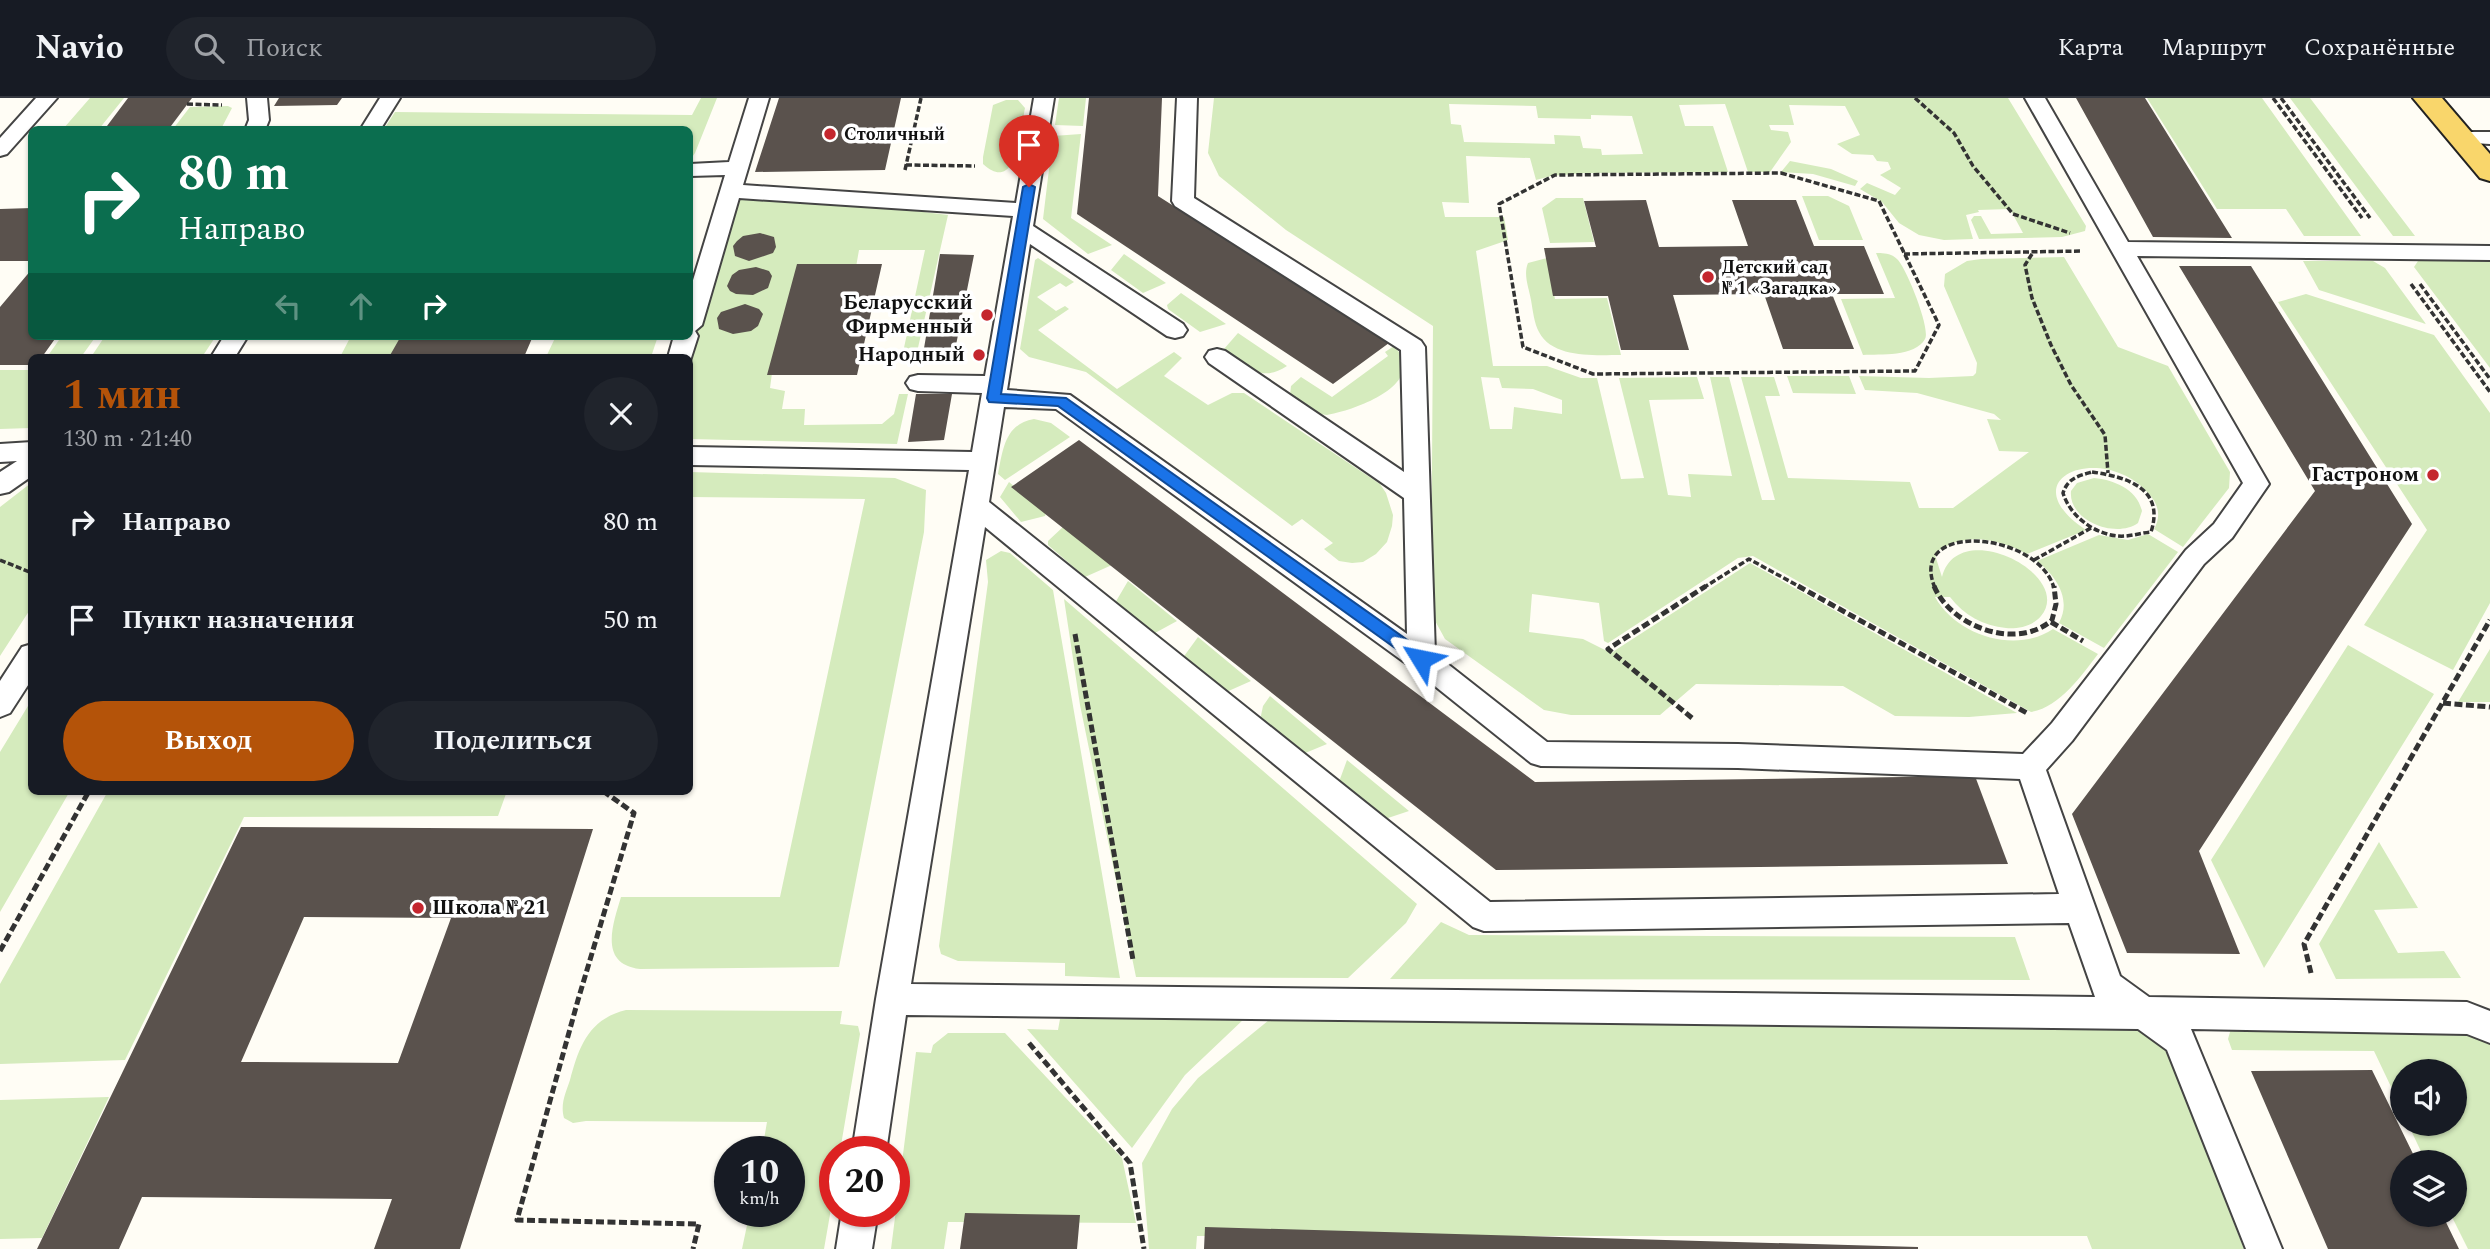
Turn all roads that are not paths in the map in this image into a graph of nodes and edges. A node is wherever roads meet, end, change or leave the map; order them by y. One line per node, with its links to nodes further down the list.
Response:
1 (47, 98): 13 (lane)
2 (257, 98): 9 (lane)
3 (390, 98): 10 (lane)
4 (759, 98): 14 (lane)
5 (1044, 98): 18 (lane)
6 (1187, 98): 32 (lane)
7 (2035, 98): 19 (lane)
8 (2427, 98): 11 (main road)
9 (257, 126)
10 (372, 126)
11 (2462, 138): 12 (lane); 16 (main road)
12 (2490, 138)
13 (0, 150)
14 (738, 169): 15 (lane); 17 (lane)
15 (693, 170)
16 (2490, 172)
17 (731, 191): 18 (lane); 21 (lane)
18 (1024, 219): 22 (lane); 25 (lane)
19 (2121, 249): 20 (lane); 37 (lane)
20 (2490, 253)
21 (693, 315)
22 (1175, 330)
23 (1217, 357): 32 (lane)
24 (918, 383): 25 (lane)
25 (995, 392): 29 (lane); 34 (lane)
26 (28, 451): 27 (lane)
27 (0, 453)
28 (693, 456): 29 (lane)
29 (983, 461): 33 (lane)
30 (28, 466): 31 (lane)
31 (0, 485)
32 (1417, 494): 34 (lane)
33 (975, 505): 38 (lane); 39 (lane)
34 (1421, 659): 37 (lane)
35 (28, 662): 36 (lane)
36 (0, 705)
37 (2030, 767): 38 (lane)
38 (2078, 908): 40 (lane)
39 (892, 999): 40 (lane); 42 (lane)
40 (2142, 1013): 41 (lane); 45 (lane)
41 (2490, 1027)
42 (871, 1136)
43 (857, 1227): 44 (lane)
44 (854, 1249)
45 (2264, 1249)

